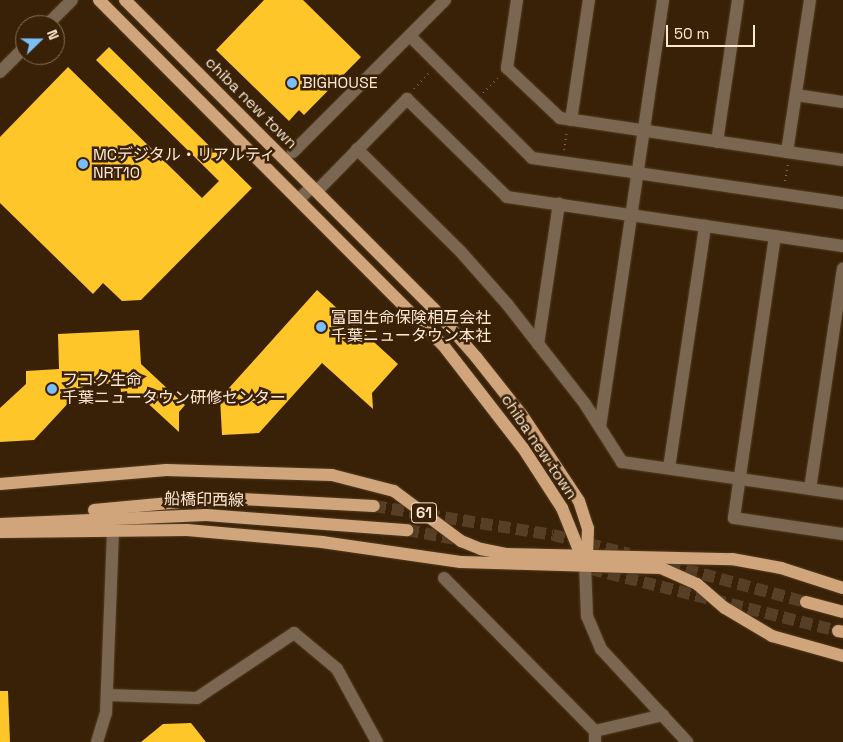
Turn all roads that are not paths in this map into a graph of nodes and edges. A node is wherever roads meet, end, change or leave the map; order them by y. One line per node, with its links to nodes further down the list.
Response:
1 (72, 0): 10 (street)
2 (98, 0): 24 (main road, chiba new town)
3 (125, 0): 23 (main road, chiba new town)
4 (445, 0): 11 (street)
5 (517, 0): 16 (street)
6 (589, 0): 16 (street)
7 (663, 0): 17 (street)
8 (738, 0): 18 (street)
9 (810, 0): 14 (street)
10 (57, 15)
11 (410, 36): 20 (street); 25 (street)
12 (15, 57): 13 (street)
13 (0, 72)
14 (796, 95): 15 (street); 21 (street)
15 (843, 102)
16 (570, 120): 17 (street)
17 (644, 131): 18 (street); 27 (street)
18 (717, 142): 21 (street)
19 (358, 149): 23 (street); 26 (street); 32 (street)
20 (293, 152)
21 (787, 152): 22 (street)
22 (843, 160)
23 (315, 189): 24 (street); 46 (main road, chiba new town)
24 (300, 198): 46 (main road, chiba new town)
25 (843, 203)
26 (559, 204): 27 (street); 32 (street)
27 (631, 215): 28 (street); 33 (street)
28 (705, 226): 29 (street); 34 (street)
29 (775, 236): 30 (street); 35 (street)
30 (843, 246)
31 (843, 268): 37 (street)
32 (538, 344): 33 (street)
33 (600, 427): 34 (street)
34 (669, 468): 35 (street)
35 (740, 479): 37 (street); 45 (street)
36 (0, 484): 46 (main road, 61)
37 (810, 489): 38 (street)
38 (843, 494)
39 (374, 506): 40 (main road, 船橋印西線)
40 (0, 519)
41 (0, 524): 42 (main road, 船橋印西線 / 61)
42 (407, 530)
43 (0, 532): 44 (main road, 61)
44 (113, 532): 46 (main road, 61); 52 (street)
45 (843, 534)
46 (585, 558): 48 (main road, 61); 51 (main road); 53 (street)
47 (444, 578): 54 (street)
48 (843, 588)
49 (806, 602): 50 (main road)
50 (843, 612)
51 (843, 656)
52 (107, 695): 55 (street); 56 (street)
53 (663, 715): 54 (street); 57 (street)
54 (595, 737)
55 (97, 742)
56 (378, 742)
57 (687, 742)

